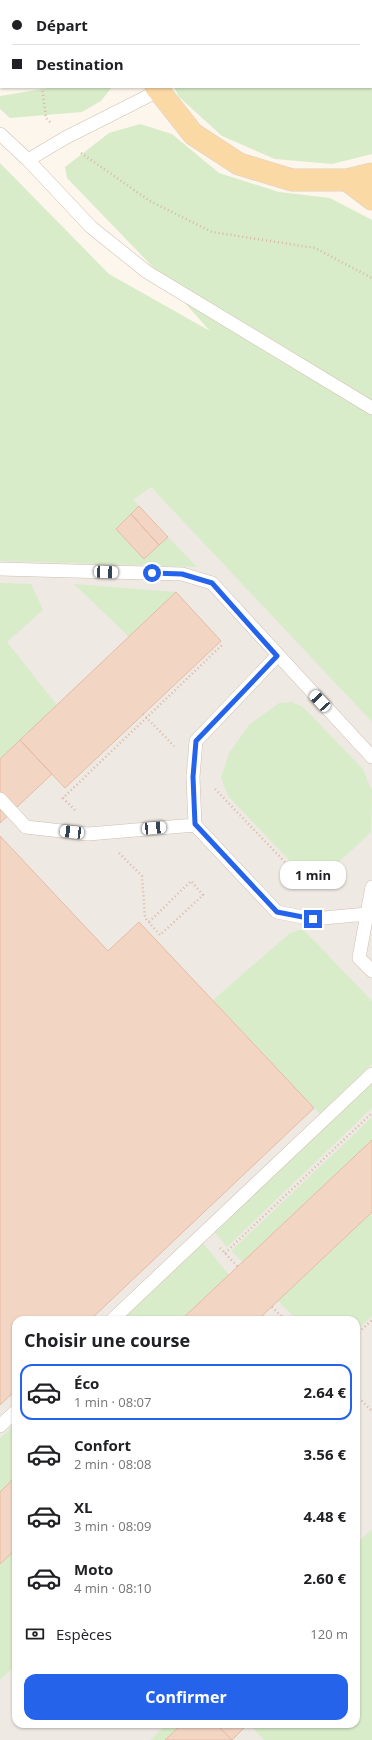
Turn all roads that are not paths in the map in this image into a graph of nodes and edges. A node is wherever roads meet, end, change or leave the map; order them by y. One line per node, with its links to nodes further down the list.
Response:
1 (157, 89): 3 (lane); 5 (main road)
2 (0, 134): 3 (lane)
3 (28, 160): 7 (lane)
4 (372, 174): 5 (main road)
5 (347, 180): 6 (main road)
6 (372, 199)
7 (372, 408)
8 (0, 569): 9 (lane)
9 (277, 656): 10 (lane); 12 (lane)
10 (372, 757)
11 (0, 799): 12 (lane)
12 (195, 824): 14 (lane)
13 (372, 887): 14 (lane)
14 (367, 914): 15 (lane)
15 (372, 972)
16 (372, 1074): 17 (lane)
17 (116, 1316)
18 (12, 1415): 19 (lane)
19 (0, 1426)

